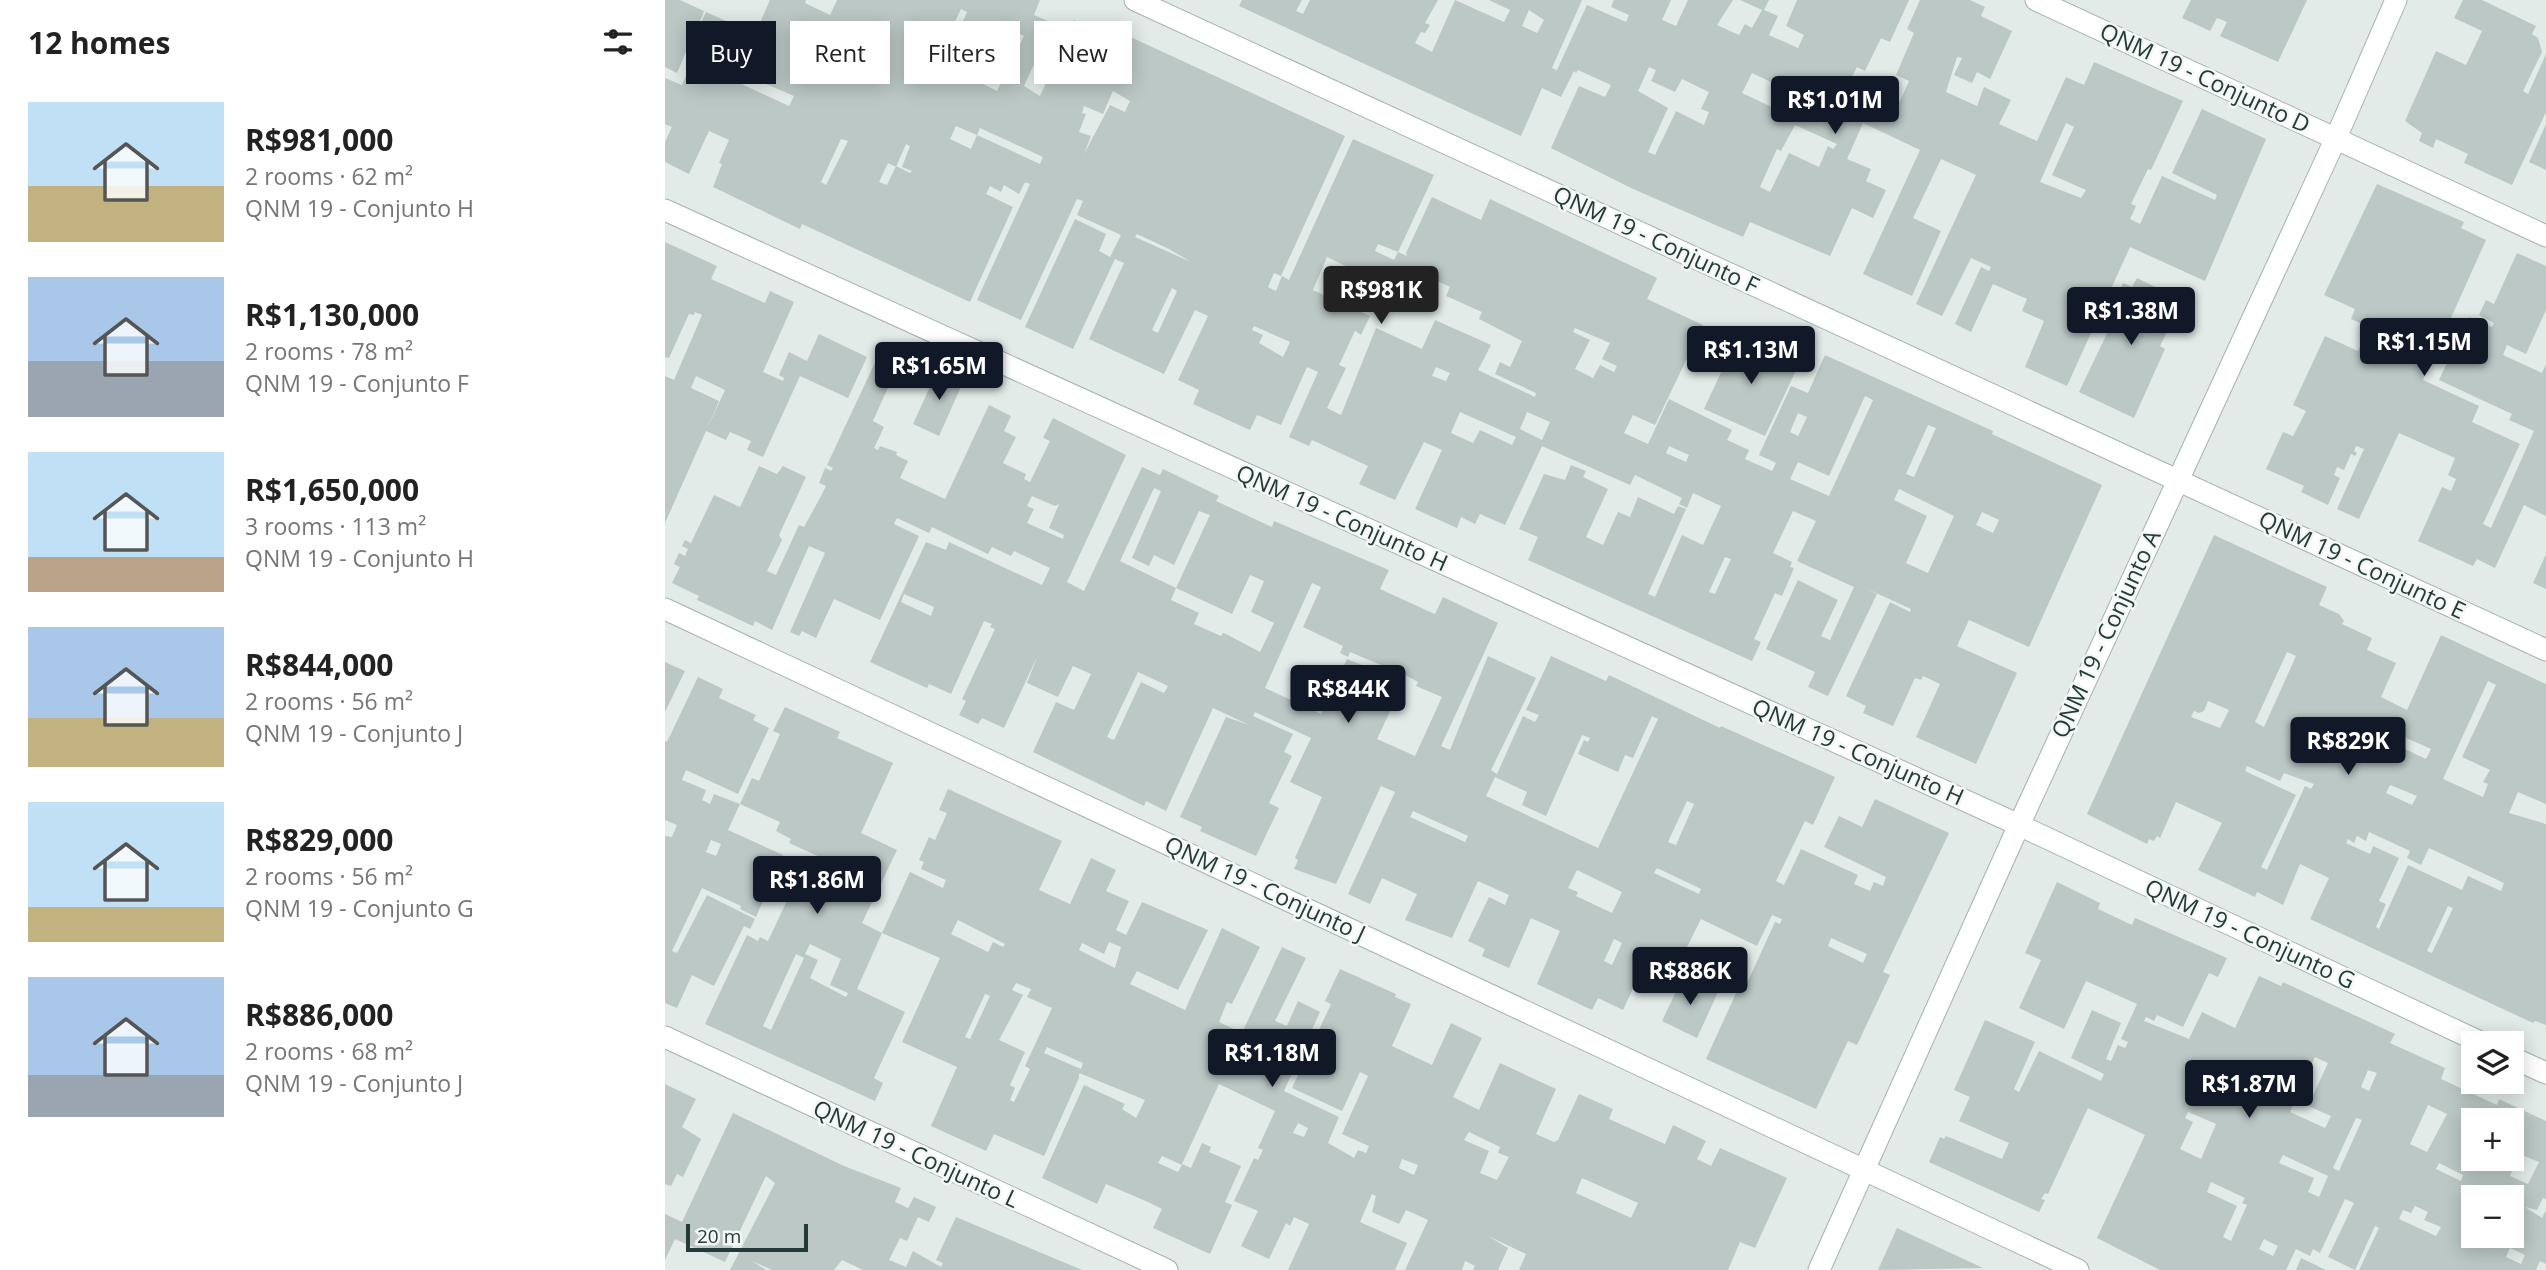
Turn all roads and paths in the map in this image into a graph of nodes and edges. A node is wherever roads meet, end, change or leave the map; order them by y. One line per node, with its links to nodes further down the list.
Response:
1 (1135, 0): 7 (street, QNM 19 - Conjunto F)
2 (2036, 0): 4 (street, QNM 19 - Conjunto D)
3 (2396, 0): 4 (street, QNM 19 - Conjunto A)
4 (2336, 138): 6 (street, QNM 19 - Conjunto D); 7 (street, QNM 19 - Conjunto A)
5 (665, 210): 10 (street, QNM 19 - Conjunto H)
6 (2546, 236)
7 (2178, 479): 9 (street, QNM 19 - Conjunto E); 10 (street, QNM 19 - Conjunto A)
8 (665, 609): 15 (street, QNM 19 - Conjunto J)
9 (2546, 650)
10 (2019, 825): 11 (street, QNM 19 - Conjunto G); 15 (street, QNM 19 - Conjunto A)
11 (2461, 1034)
12 (665, 1037): 16 (street, QNM 19 - Conjunto L)
13 (2524, 1063): 14 (street)
14 (2546, 1073)
15 (1864, 1170): 17 (street, QNM 19 - Conjunto A); 18 (street, QNM 19 - Conjunto J)
16 (1167, 1270)
17 (1819, 1270)
18 (2078, 1270)

